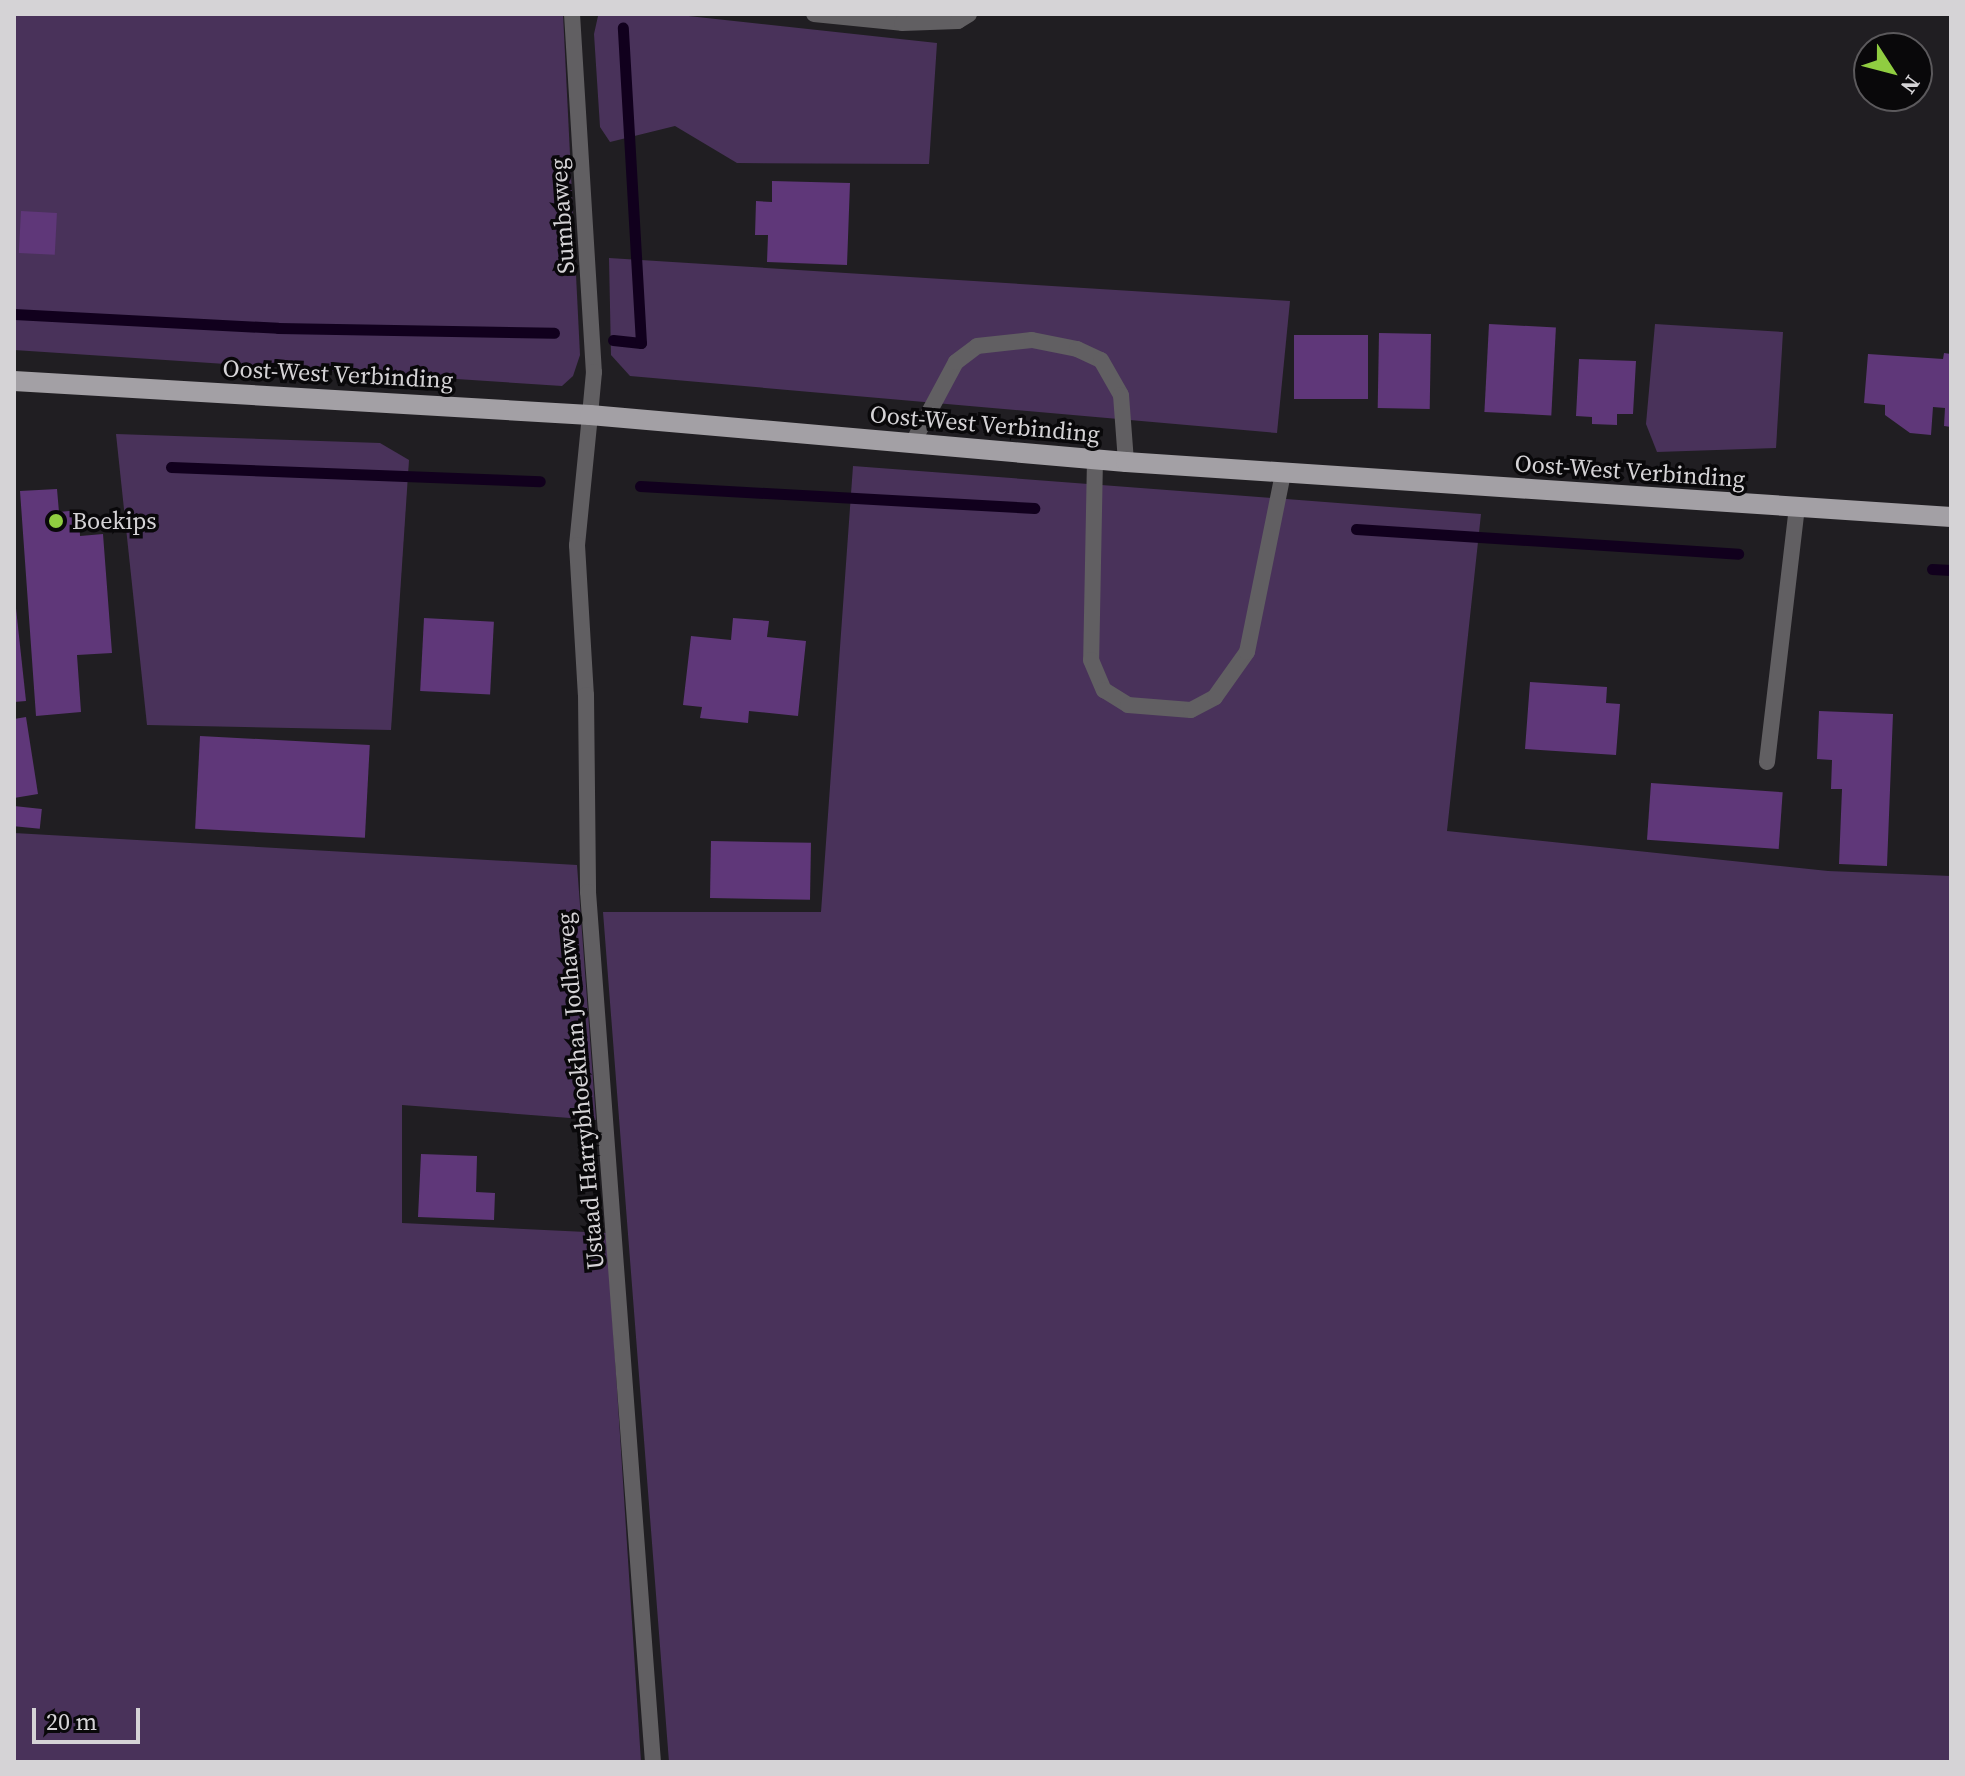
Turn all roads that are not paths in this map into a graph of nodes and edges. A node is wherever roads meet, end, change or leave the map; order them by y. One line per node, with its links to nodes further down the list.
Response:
1 (572, 14): 5 (street, Sumbaweg)
2 (814, 14): 3 (street)
3 (969, 14)
4 (14, 381): 5 (main road, Oost-West Verbinding)
5 (590, 415): 6 (main road, Oost-West Verbinding); 13 (street, Ustaad Harrybhoekhan Jodhaweg)
6 (912, 444): 7 (main road, Oost-West Verbinding); 8 (street)
7 (1095, 459): 8 (main road, Oost-West Verbinding); 9 (street)
8 (1126, 462): 9 (main road, Oost-West Verbinding)
9 (1283, 473): 10 (main road, Oost-West Verbinding)
10 (1797, 507): 11 (main road, Oost-West Verbinding); 12 (street)
11 (1951, 517)
12 (1767, 762)
13 (653, 1762)

